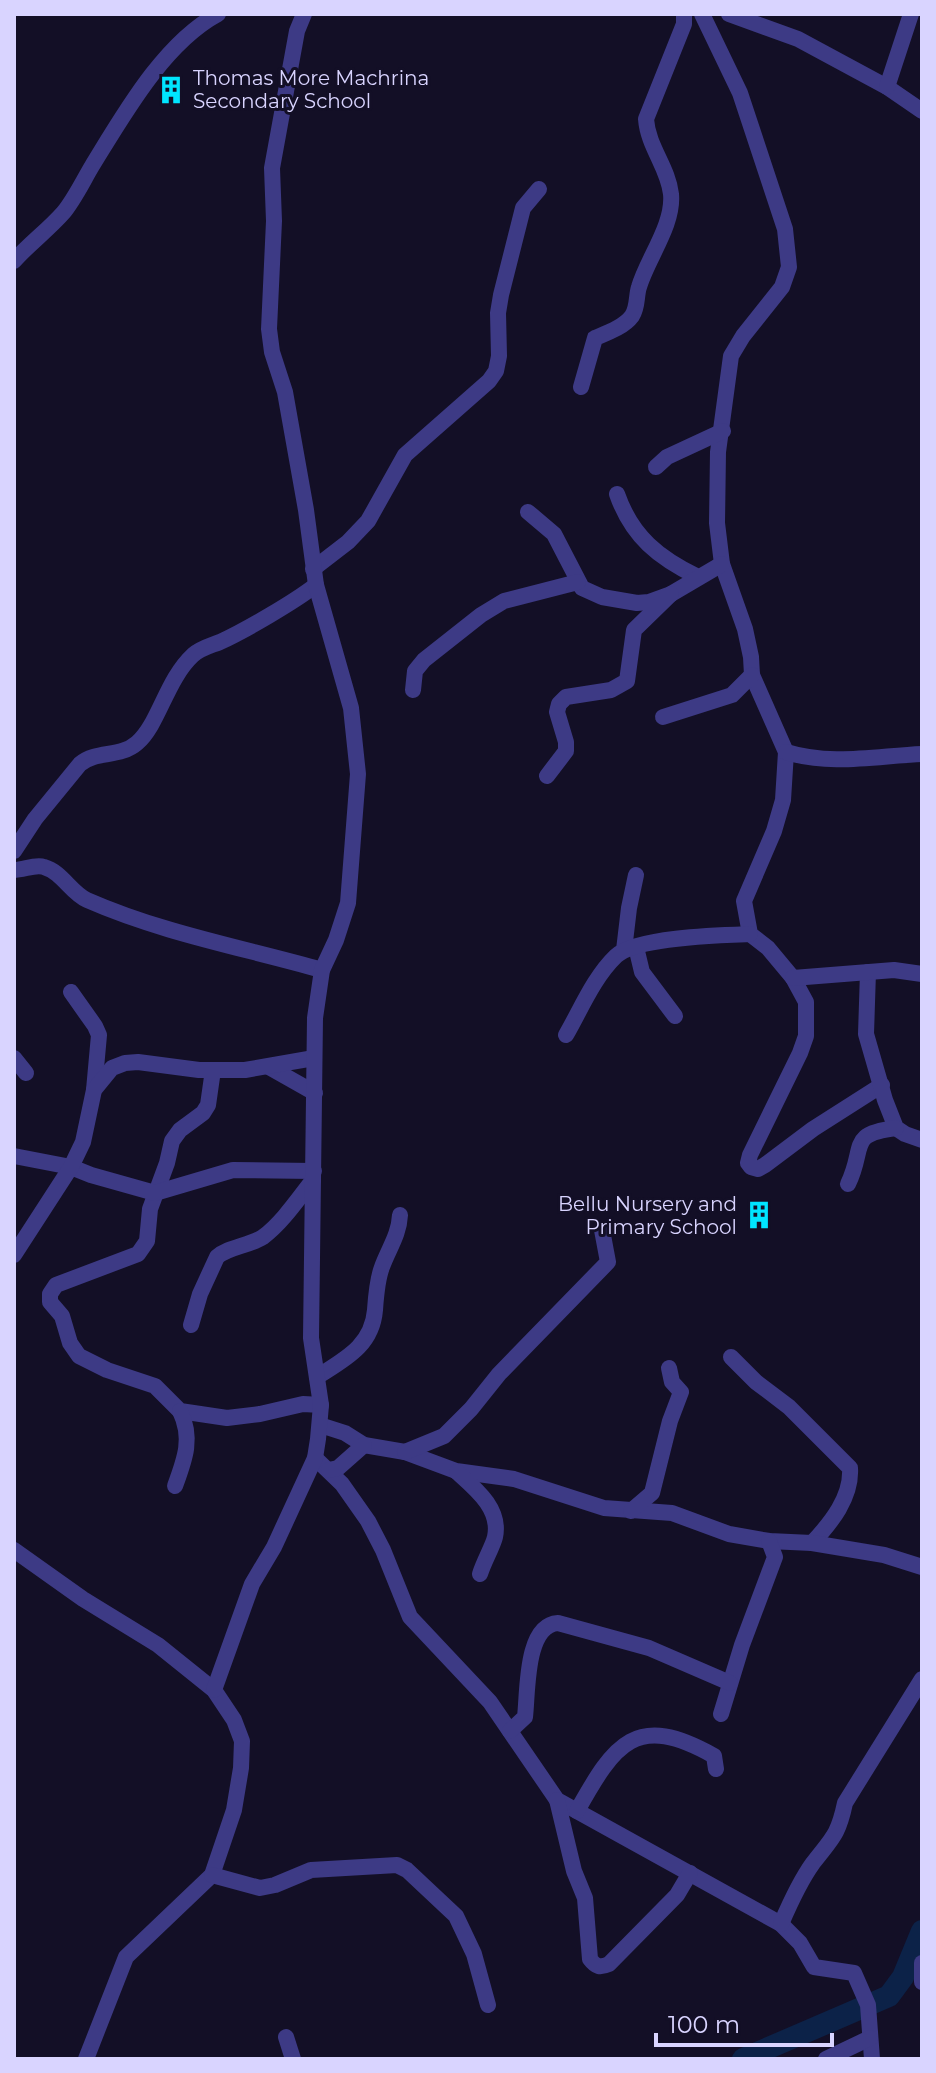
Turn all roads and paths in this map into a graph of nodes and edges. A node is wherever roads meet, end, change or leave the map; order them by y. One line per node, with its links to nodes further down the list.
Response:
1 (218, 14): 10 (street)
2 (304, 14): 18 (street)
3 (684, 14): 12 (street)
4 (702, 14): 13 (street)
5 (729, 14): 7 (street)
6 (911, 14): 7 (street)
7 (887, 87): 8 (street)
8 (922, 111)
9 (539, 189): 18 (street)
10 (21, 247): 11 (street)
11 (14, 261)
12 (581, 387)
13 (723, 431): 14 (street); 17 (street)
14 (656, 467)
15 (617, 494): 19 (street)
16 (528, 512): 20 (street)
17 (722, 564): 19 (street); 22 (street)
18 (314, 577): 28 (street); 33 (street)
19 (698, 577): 21 (street)
20 (578, 582): 21 (street); 23 (street)
21 (671, 594): 27 (street)
22 (752, 675): 24 (street); 25 (street)
23 (413, 690)
24 (663, 717)
25 (786, 752): 26 (street); 31 (street)
26 (922, 754)
27 (547, 776)
28 (14, 851)
29 (14, 870): 33 (street)
30 (636, 875): 32 (street)
31 (750, 934): 32 (street); 36 (street)
32 (630, 949): 38 (street); 39 (street)
33 (322, 970): 41 (street)
34 (868, 972): 35 (street); 36 (street); 45 (street)
35 (922, 974)
36 (793, 978): 45 (street)
37 (71, 992): 46 (street)
38 (675, 1016)
39 (566, 1035)
40 (14, 1058): 44 (street)
41 (314, 1058): 42 (street); 47 (street)
42 (269, 1067): 43 (street); 47 (street)
43 (213, 1070): 46 (street); 54 (street)
44 (26, 1073)
45 (882, 1085): 48 (street)
46 (94, 1090): 51 (street)
47 (315, 1093): 52 (street)
48 (896, 1128): 49 (street); 53 (street)
49 (922, 1140)
50 (14, 1156): 51 (street)
51 (71, 1167): 54 (street); 57 (street)
52 (313, 1176): 54 (street); 58 (street); 61 (street)
53 (848, 1184)
54 (155, 1193): 63 (street)
55 (400, 1215): 61 (street)
56 (602, 1230): 66 (street)
57 (14, 1255)
58 (191, 1325)
59 (731, 1357): 73 (street)
60 (669, 1368): 71 (street)
61 (317, 1377): 62 (street)
62 (321, 1405): 63 (street); 64 (street)
63 (180, 1411): 70 (street)
64 (320, 1425): 65 (street); 67 (street)
65 (364, 1445): 66 (street); 68 (street)
66 (405, 1452): 69 (street)
67 (315, 1458): 68 (street); 79 (street)
68 (329, 1470): 81 (street)
69 (456, 1471): 71 (street); 76 (street)
70 (175, 1486)
71 (631, 1511): 72 (street)
72 (769, 1541): 73 (street); 78 (street)
73 (812, 1543): 75 (street)
74 (14, 1550): 79 (street)
75 (922, 1567)
76 (480, 1574)
77 (922, 1679): 87 (street)
78 (730, 1683): 80 (street); 81 (street)
79 (214, 1690): 86 (street)
80 (721, 1714)
81 (510, 1731): 83 (street)
82 (716, 1769): 84 (street)
83 (557, 1800): 84 (street); 85 (street)
84 (577, 1811): 85 (street)
85 (690, 1873): 87 (street)
86 (212, 1875): 90 (street); 93 (street)
87 (781, 1924): 92 (street)
88 (922, 1963): 89 (street)
89 (922, 1982)
90 (488, 2005)
91 (286, 2037): 94 (street)
92 (870, 2038): 95 (street); 96 (street)
93 (86, 2059)
94 (293, 2059)
95 (826, 2059)
96 (872, 2059)

